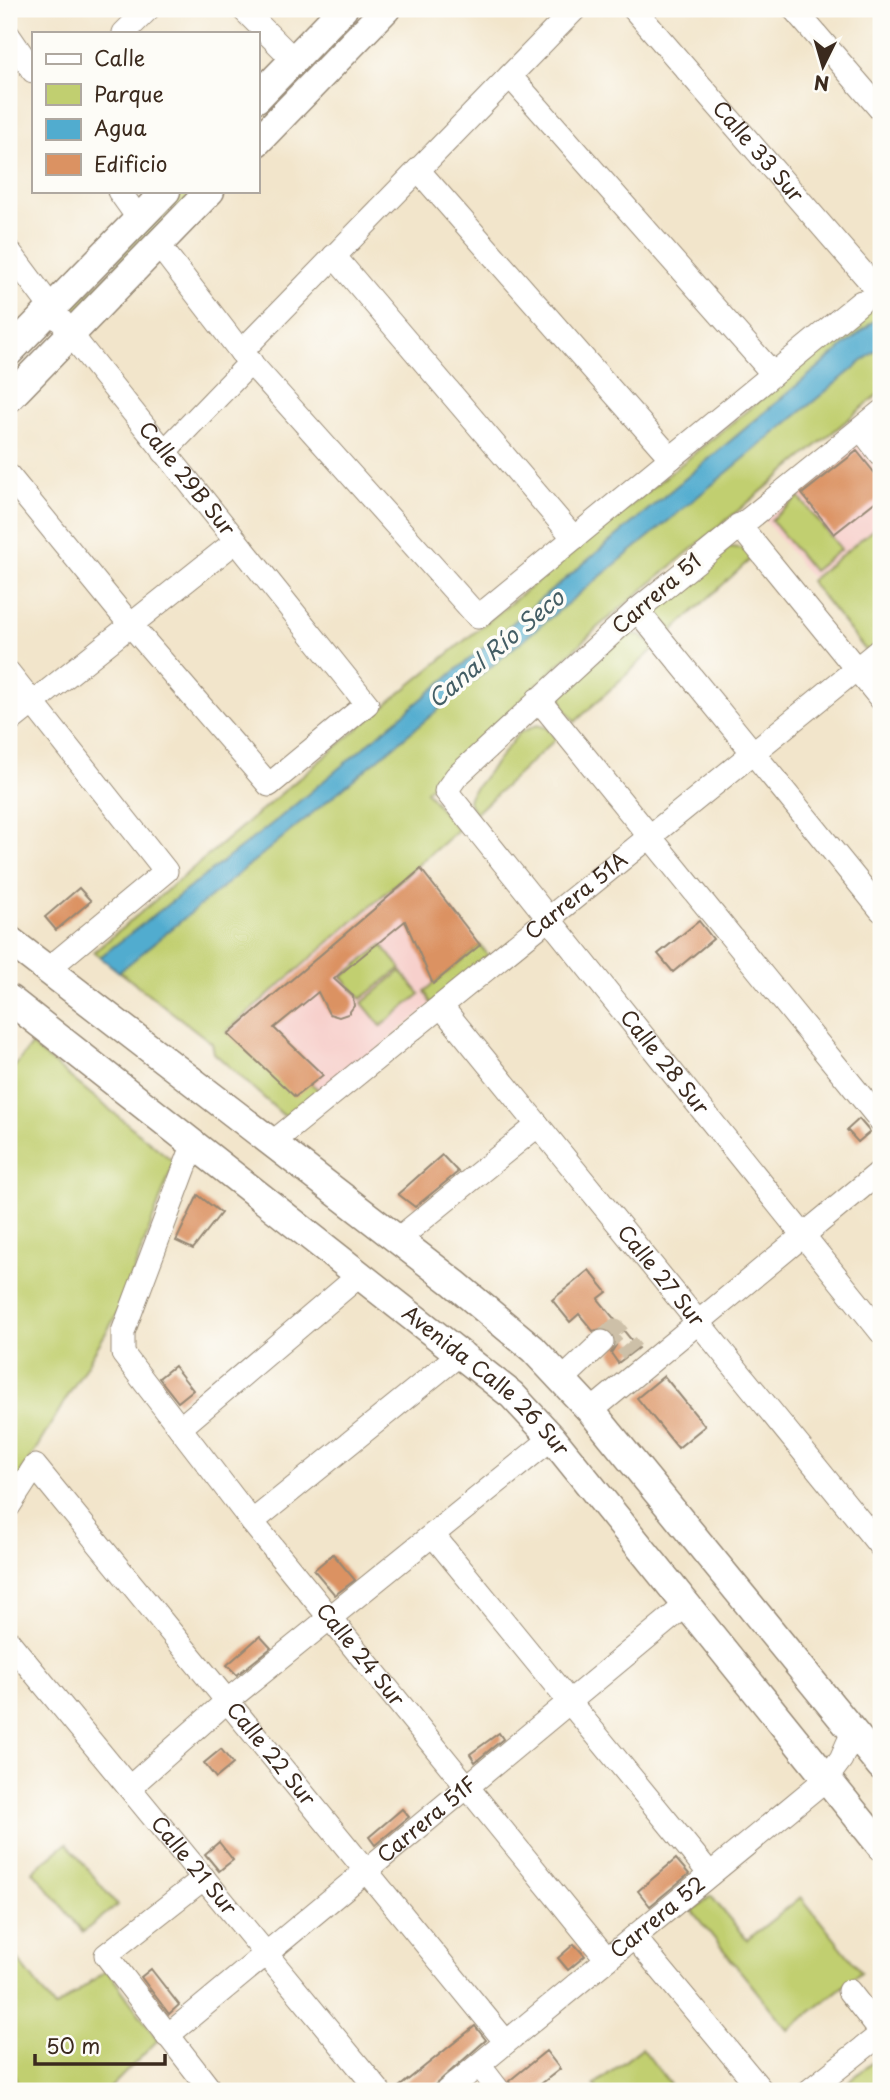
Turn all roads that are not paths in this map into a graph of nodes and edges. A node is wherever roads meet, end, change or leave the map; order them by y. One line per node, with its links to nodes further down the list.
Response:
1 (148, 9): 8 (street)
2 (243, 9): 10 (street)
3 (344, 9): 13 (main road)
4 (386, 9): 15 (main road)
5 (575, 9): 12 (street)
6 (634, 9): 24 (street, Calle 33 Sur)
7 (794, 9): 14 (street)
8 (125, 32)
9 (9, 36): 11 (street)
10 (289, 55)
11 (32, 70)
12 (510, 76): 16 (street); 29 (street)
13 (259, 96)
14 (881, 110)
15 (259, 140)
16 (418, 170): 23 (street); 35 (street)
17 (120, 192): 20 (street)
18 (165, 192): 20 (main road)
19 (209, 192): 21 (main road)
20 (139, 219): 25 (main road)
21 (158, 244): 26 (main road); 28 (street)
22 (9, 251): 25 (street, Calle 29B Sur)
23 (334, 256): 28 (street); 38 (street)
24 (871, 298): 29 (street)
25 (51, 308): 26 (street, Calle 29B Sur); 27 (main road)
26 (70, 334): 30 (main road); 33 (street, Calle 29B Sur)
27 (9, 352)
28 (246, 357): 33 (street); 38 (street)
29 (773, 374): 35 (street)
30 (9, 398)
31 (881, 412): 32 (street, Carrera 51)
32 (861, 429): 34 (street); 37 (street, Carrera 51)
33 (164, 452): 39 (street, Calle 29B Sur)
34 (881, 455)
35 (671, 458): 38 (street)
36 (9, 476): 41 (street)
37 (739, 525): 40 (street, Carrera 51); 43 (street)
38 (574, 538)
39 (236, 541): 41 (street); 41 (street, Calle 29B Sur)
40 (637, 610): 45 (street, Carrera 51); 49 (street)
41 (129, 623): 47 (street)
42 (881, 649): 43 (street, Carrera 51A)
43 (857, 669): 46 (street); 49 (street, Carrera 51A)
44 (9, 673): 47 (street)
45 (538, 699): 50 (street, Carrera 51); 51 (street)
46 (881, 699)
47 (32, 702): 48 (street); 55 (street)
48 (9, 722)
49 (753, 753): 51 (street, Carrera 51A); 52 (street)
50 (446, 791): 53 (street, Calle 28 Sur)
51 (650, 836): 53 (street, Carrera 51A); 58 (street)
52 (881, 909)
53 (549, 919): 57 (street, Carrera 51A); 63 (street, Calle 28 Sur)
54 (9, 940): 55 (main road)
55 (47, 970): 61 (main road)
56 (9, 1000): 60 (main road, Avenida Calle 26 Sur)
57 (441, 1006): 59 (street, Calle 27 Sur); 61 (street, Carrera 51A)
58 (881, 1121)
59 (538, 1125): 64 (street); 66 (street, Calle 27 Sur)
60 (194, 1143): 65 (main road, Avenida Calle 26 Sur); 72 (street, Calle 24 Sur)
61 (272, 1143): 64 (main road)
62 (881, 1171): 63 (street)
63 (803, 1234): 66 (street); 67 (street, Calle 28 Sur)
64 (397, 1240): 70 (main road)
65 (360, 1274): 69 (main road, Avenida Calle 26 Sur); 72 (street)
66 (698, 1322): 71 (street); 77 (street, Calle 27 Sur)
67 (881, 1332)
68 (602, 1342): 70 (street)
69 (462, 1352): 73 (main road, Avenida Calle 26 Sur); 75 (street)
70 (562, 1380): 71 (main road)
71 (591, 1411): 83 (main road)
72 (180, 1428): 75 (street, Calle 24 Sur)
73 (552, 1438): 76 (street); 78 (main road, Avenida Calle 26 Sur)
74 (9, 1506): 81 (street, Calle 22 Sur)
75 (252, 1522): 79 (street, Calle 24 Sur)
76 (433, 1535): 79 (street); 82 (street)
77 (881, 1547)
78 (686, 1605): 82 (street, Carrera 51F); 85 (main road, Avenida Calle 26 Sur)
79 (330, 1618): 81 (street); 86 (street, Calle 24 Sur)
80 (9, 1642): 87 (street, Calle 21 Sur)
81 (227, 1701): 87 (street); 89 (street, Calle 22 Sur)
82 (569, 1702): 86 (street, Carrera 51F); 90 (street)
83 (853, 1732): 84 (main road); 85 (street, Carrera 52)
84 (881, 1766)
85 (826, 1779): 88 (main road, Avenida Calle 26 Sur); 90 (street, Carrera 52)
86 (467, 1786): 89 (street, Carrera 51F); 94 (street, Calle 24 Sur)
87 (130, 1787): 91 (street, Calle 21 Sur)
88 (881, 1846)
89 (366, 1871): 93 (street, Carrera 51F); 98 (street, Calle 22 Sur)
90 (710, 1874): 92 (street, Carrera 52)
91 (204, 1878): 93 (street, Calle 21 Sur); 97 (street)
92 (634, 1937): 94 (street, Carrera 52); 104 (street)
93 (267, 1952): 97 (street, Carrera 51F); 101 (street, Calle 21 Sur)
94 (607, 1959): 98 (street, Carrera 52)
95 (849, 1991): 96 (street)
96 (881, 2033): 105 (street)
97 (167, 2035): 100 (street)
98 (506, 2042): 99 (street, Carrera 52)
99 (479, 2065): 102 (street, Carrera 52); 103 (street)
100 (211, 2091)
101 (379, 2091)
102 (447, 2091)
103 (499, 2091)
104 (762, 2091)
105 (809, 2091)

